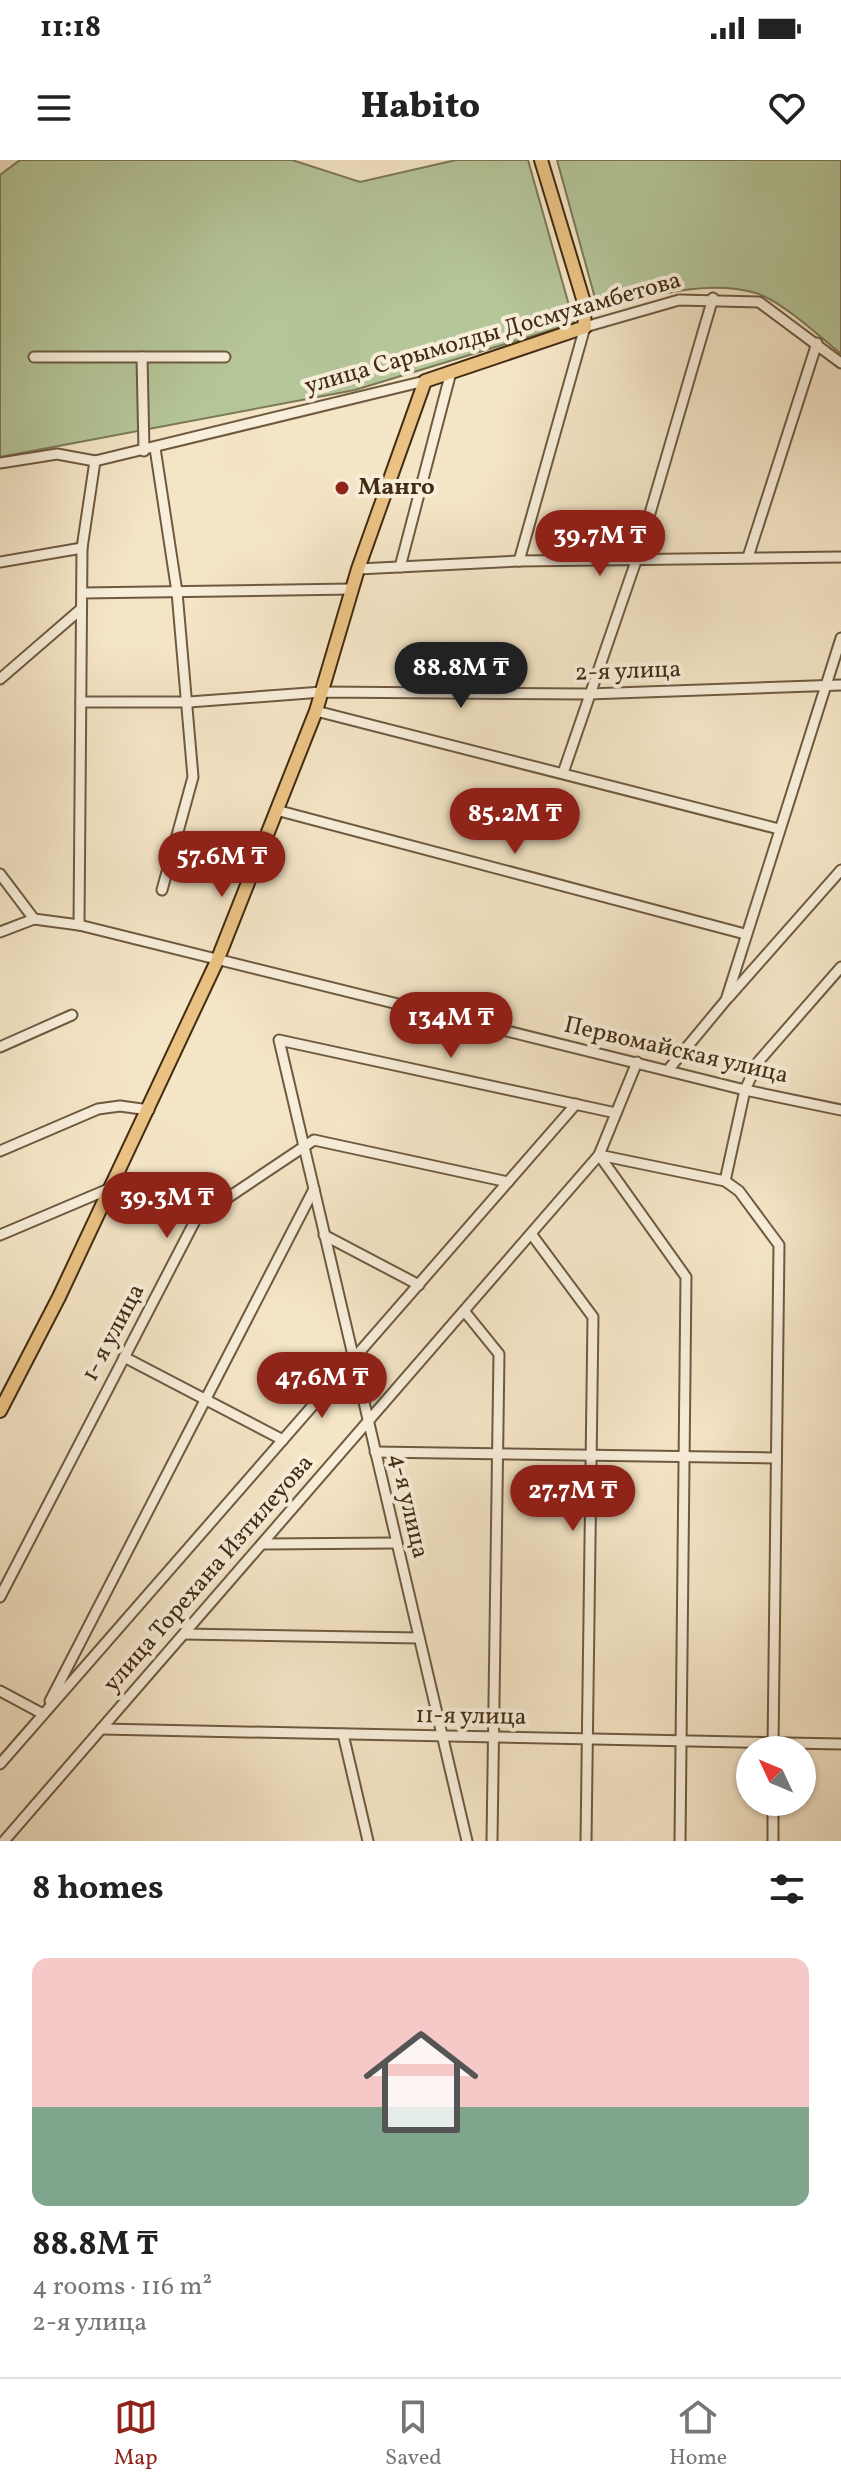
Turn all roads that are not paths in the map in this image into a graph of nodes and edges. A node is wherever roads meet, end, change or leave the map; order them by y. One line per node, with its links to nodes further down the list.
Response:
1 (541, 160): 3 (main road)
2 (713, 298): 3 (street, улица Сарымолды Досмухамбетова); 4 (street, улица Сарымолды Досмухамбетова); 19 (street)
3 (585, 327): 9 (main road, улица Сарымолды Досмухамбетова); 18 (street)
4 (817, 343): 8 (street, улица Сарымолды Досмухамбетова); 16 (street)
5 (34, 357): 6 (street)
6 (142, 357): 7 (street); 12 (street)
7 (225, 357)
8 (841, 363)
9 (451, 372): 10 (main road, улица Сарымолды Досмухамбетова); 21 (street)
10 (425, 381): 11 (street, улица Сарымолды Досмухамбетова); 22 (main road)
11 (155, 448): 12 (street, улица Сарымолды Досмухамбетова); 24 (street)
12 (144, 451): 13 (street, улица Сарымолды Досмухамбетова)
13 (95, 461): 14 (street, улица Сарымолды Досмухамбетова); 15 (street)
14 (0, 463)
15 (82, 548): 20 (street); 25 (street)
16 (748, 557): 17 (street); 19 (street)
17 (841, 557)
18 (519, 561): 19 (street); 21 (street)
19 (636, 561): 32 (street)
20 (0, 562)
21 (400, 567): 22 (street)
22 (358, 569): 23 (main road)
23 (352, 589): 24 (street); 31 (main road)
24 (177, 592): 25 (street); 34 (street)
25 (82, 593): 26 (street)
26 (81, 609): 28 (street); 33 (street)
27 (841, 638): 29 (street)
28 (0, 679)
29 (826, 685): 30 (street, 2-я улица); 32 (street, 2-я улица); 38 (street)
30 (841, 685)
31 (322, 692): 32 (street, 2-я улица); 34 (street, 2-я улица); 35 (main road)
32 (588, 694): 36 (street)
33 (81, 702): 34 (street, 2-я улица); 43 (street)
34 (189, 702): 41 (street)
35 (316, 711): 36 (street); 37 (main road)
36 (563, 773): 38 (street)
37 (276, 810): 45 (street); 46 (main road)
38 (779, 829): 45 (street)
39 (841, 870): 48 (street)
40 (0, 874): 42 (street)
41 (162, 890)
42 (34, 919): 43 (street, Первомайская улица); 44 (street)
43 (79, 925): 46 (street, Первомайская улица)
44 (0, 932)
45 (745, 934): 48 (street)
46 (217, 961): 51 (street, Первомайская улица); 55 (main road)
47 (841, 967): 53 (street)
48 (726, 1000): 52 (street)
49 (72, 1015): 50 (street)
50 (0, 1047)
51 (637, 1062): 52 (street, Первомайская улица); 57 (street, улица Торехана Изтилеуова)
52 (668, 1070): 53 (street, Первомайская улица)
53 (745, 1090): 56 (street, Первомайская улица); 61 (street)
54 (576, 1104): 57 (street); 58 (street, 4-я улица); 62 (street, улица Торехана Изтилеуова)
55 (149, 1110): 59 (street); 63 (main road)
56 (841, 1110)
57 (616, 1113): 60 (street, улица Торехана Изтилеуова)
58 (305, 1147): 62 (street); 64 (street, 4-я улица); 70 (street, 1- я улица)
59 (0, 1151)
60 (599, 1155): 61 (street); 67 (street, улица Торехана Изтилеуова); 79 (street)
61 (725, 1181): 80 (street)
62 (508, 1182): 68 (street, улица Торехана Изтилеуова)
63 (111, 1188): 65 (street); 73 (main road)
64 (314, 1189): 66 (street, 4-я улица); 72 (street)
65 (0, 1235)
66 (324, 1235): 68 (street); 71 (street, 4-я улица)
67 (532, 1235): 69 (street, улица Торехана Изтилеуова); 78 (street)
68 (419, 1285): 71 (street, улица Торехана Изтилеуова)
69 (465, 1312): 74 (street, улица Торехана Изтилеуова); 77 (street)
70 (124, 1357): 72 (street); 83 (street, 1- я улица)
71 (352, 1361): 74 (street, 4-я улица); 75 (street, улица Торехана Изтилеуова)
72 (208, 1399): 75 (street); 87 (street)
73 (0, 1411)
74 (368, 1423): 76 (street, 4-я улица); 82 (street, улица Торехана Изтилеуова)
75 (283, 1440): 87 (street, улица Торехана Изтилеуова)
76 (375, 1452): 77 (street); 81 (street, 4-я улица)
77 (497, 1454): 78 (street); 92 (street)
78 (591, 1456): 79 (street); 93 (street)
79 (684, 1457): 80 (street); 94 (street)
80 (776, 1458): 90 (street)
81 (396, 1543): 82 (street); 85 (street, 4-я улица)
82 (262, 1544): 84 (street, улица Торехана Изтилеуова)
83 (0, 1597)
84 (184, 1634): 85 (street); 88 (street, улица Торехана Изтилеуова)
85 (419, 1638): 91 (street, 4-я улица)
86 (0, 1691): 87 (street)
87 (43, 1714): 98 (street)
88 (101, 1729): 89 (street, 11-я улица); 100 (street, улица Торехана Изтилеуова)
89 (343, 1734): 91 (street, 11-я улица); 101 (street)
90 (773, 1736)
91 (442, 1737): 92 (street, 11-я улица); 102 (street, 4-я улица)
92 (493, 1738): 93 (street, 11-я улица); 103 (street)
93 (587, 1740): 94 (street, 11-я улица); 104 (street)
94 (681, 1742): 96 (street, 11-я улица); 105 (street)
95 (841, 1744): 97 (street, 11-я улица)
96 (736, 1745)
97 (816, 1745)
98 (0, 1764)
99 (773, 1816): 106 (street)
100 (4, 1841)
101 (368, 1841)
102 (467, 1841)
103 (492, 1841)
104 (586, 1841)
105 (680, 1841)
106 (773, 1841)

